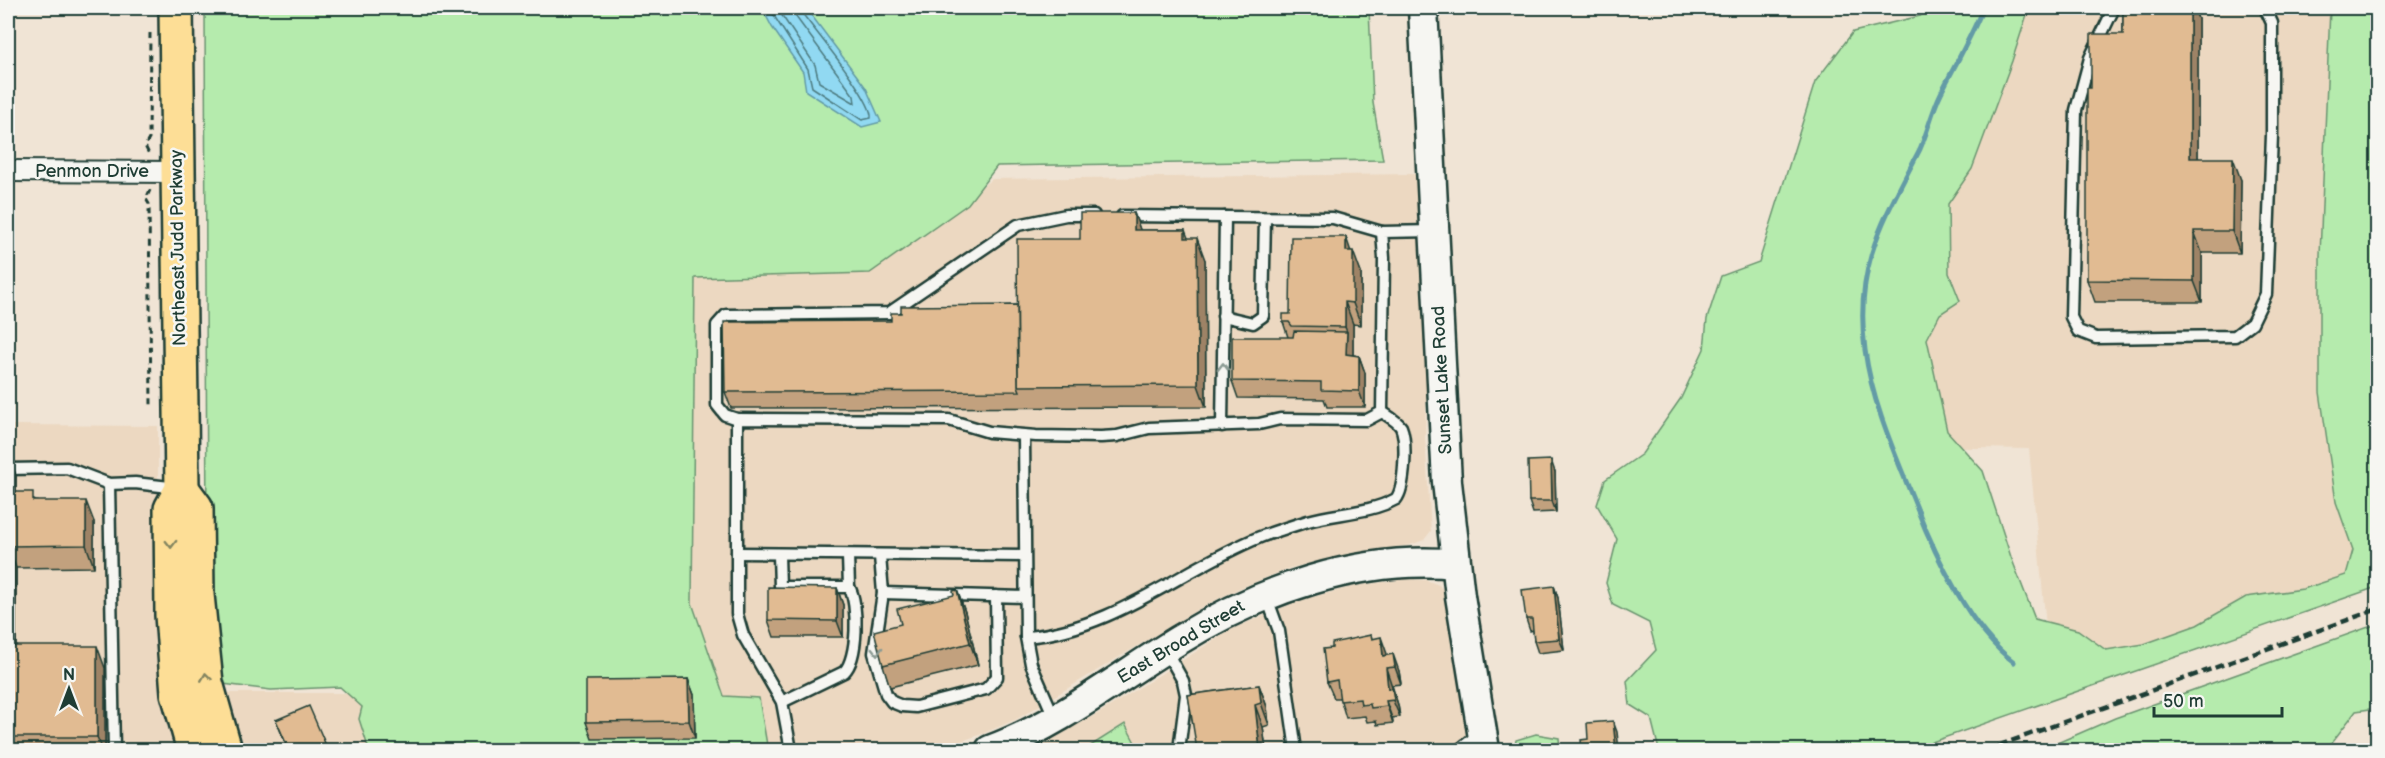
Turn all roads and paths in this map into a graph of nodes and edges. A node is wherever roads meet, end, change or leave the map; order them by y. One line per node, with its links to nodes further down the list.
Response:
1 (176, 8): 8 (highway, Northeast Judd Parkway)
2 (1423, 8): 12 (main road, Sunset Lake Road)
3 (2114, 8): 4 (lane)
4 (2265, 8)
5 (150, 32): 6 (path)
6 (150, 151)
7 (8, 171): 8 (street, Penmon Drive)
8 (177, 172): 22 (highway, Northeast Judd Parkway)
9 (150, 194): 15 (path)
10 (1225, 217): 11 (lane); 14 (lane); 17 (lane)
11 (1265, 218): 13 (lane); 14 (lane)
12 (1435, 231): 13 (lane); 28 (main road, Sunset Lake Road)
13 (1382, 232): 16 (lane)
14 (1223, 316): 18 (lane, one-way to 14)
15 (151, 405)
16 (1382, 412): 18 (lane); 34 (lane)
17 (736, 419): 19 (lane); 23 (lane)
18 (1222, 426): 19 (lane)
19 (1024, 436): 27 (lane)
20 (8, 469): 21 (lane)
21 (109, 484): 22 (lane); 39 (lane)
22 (182, 489): 40 (highway, Northeast Judd Parkway, one-way to 40); 41 (highway, Northeast Judd Parkway, one-way to 22)
23 (737, 553): 24 (lane); 36 (lane)
24 (778, 555): 25 (lane); 29 (lane)
25 (848, 556): 26 (lane); 29 (lane)
26 (880, 556): 27 (lane); 30 (lane)
27 (1024, 556): 33 (lane)
28 (1456, 564): 31 (main road, East Broad Street); 38 (main road, Sunset Lake Road)
29 (849, 587): 36 (lane)
30 (883, 593): 32 (lane); 32 (lane, one-way to 32)
31 (1265, 595): 35 (main road, East Broad Street); 45 (lane)
32 (996, 596): 33 (lane)
33 (1024, 597): 34 (lane)
34 (1026, 637): 37 (lane)
35 (1165, 649): 37 (main road, East Broad Street); 44 (lane)
36 (782, 702): 42 (lane)
37 (1055, 719): 43 (main road, East Broad Street)
38 (1479, 721): 46 (lane); 47 (main road, Sunset Lake Road)
39 (114, 750)
40 (194, 750)
41 (225, 750)
42 (791, 750)
43 (990, 750)
44 (1179, 750)
45 (1296, 750)
46 (1459, 750)
47 (1485, 750)

